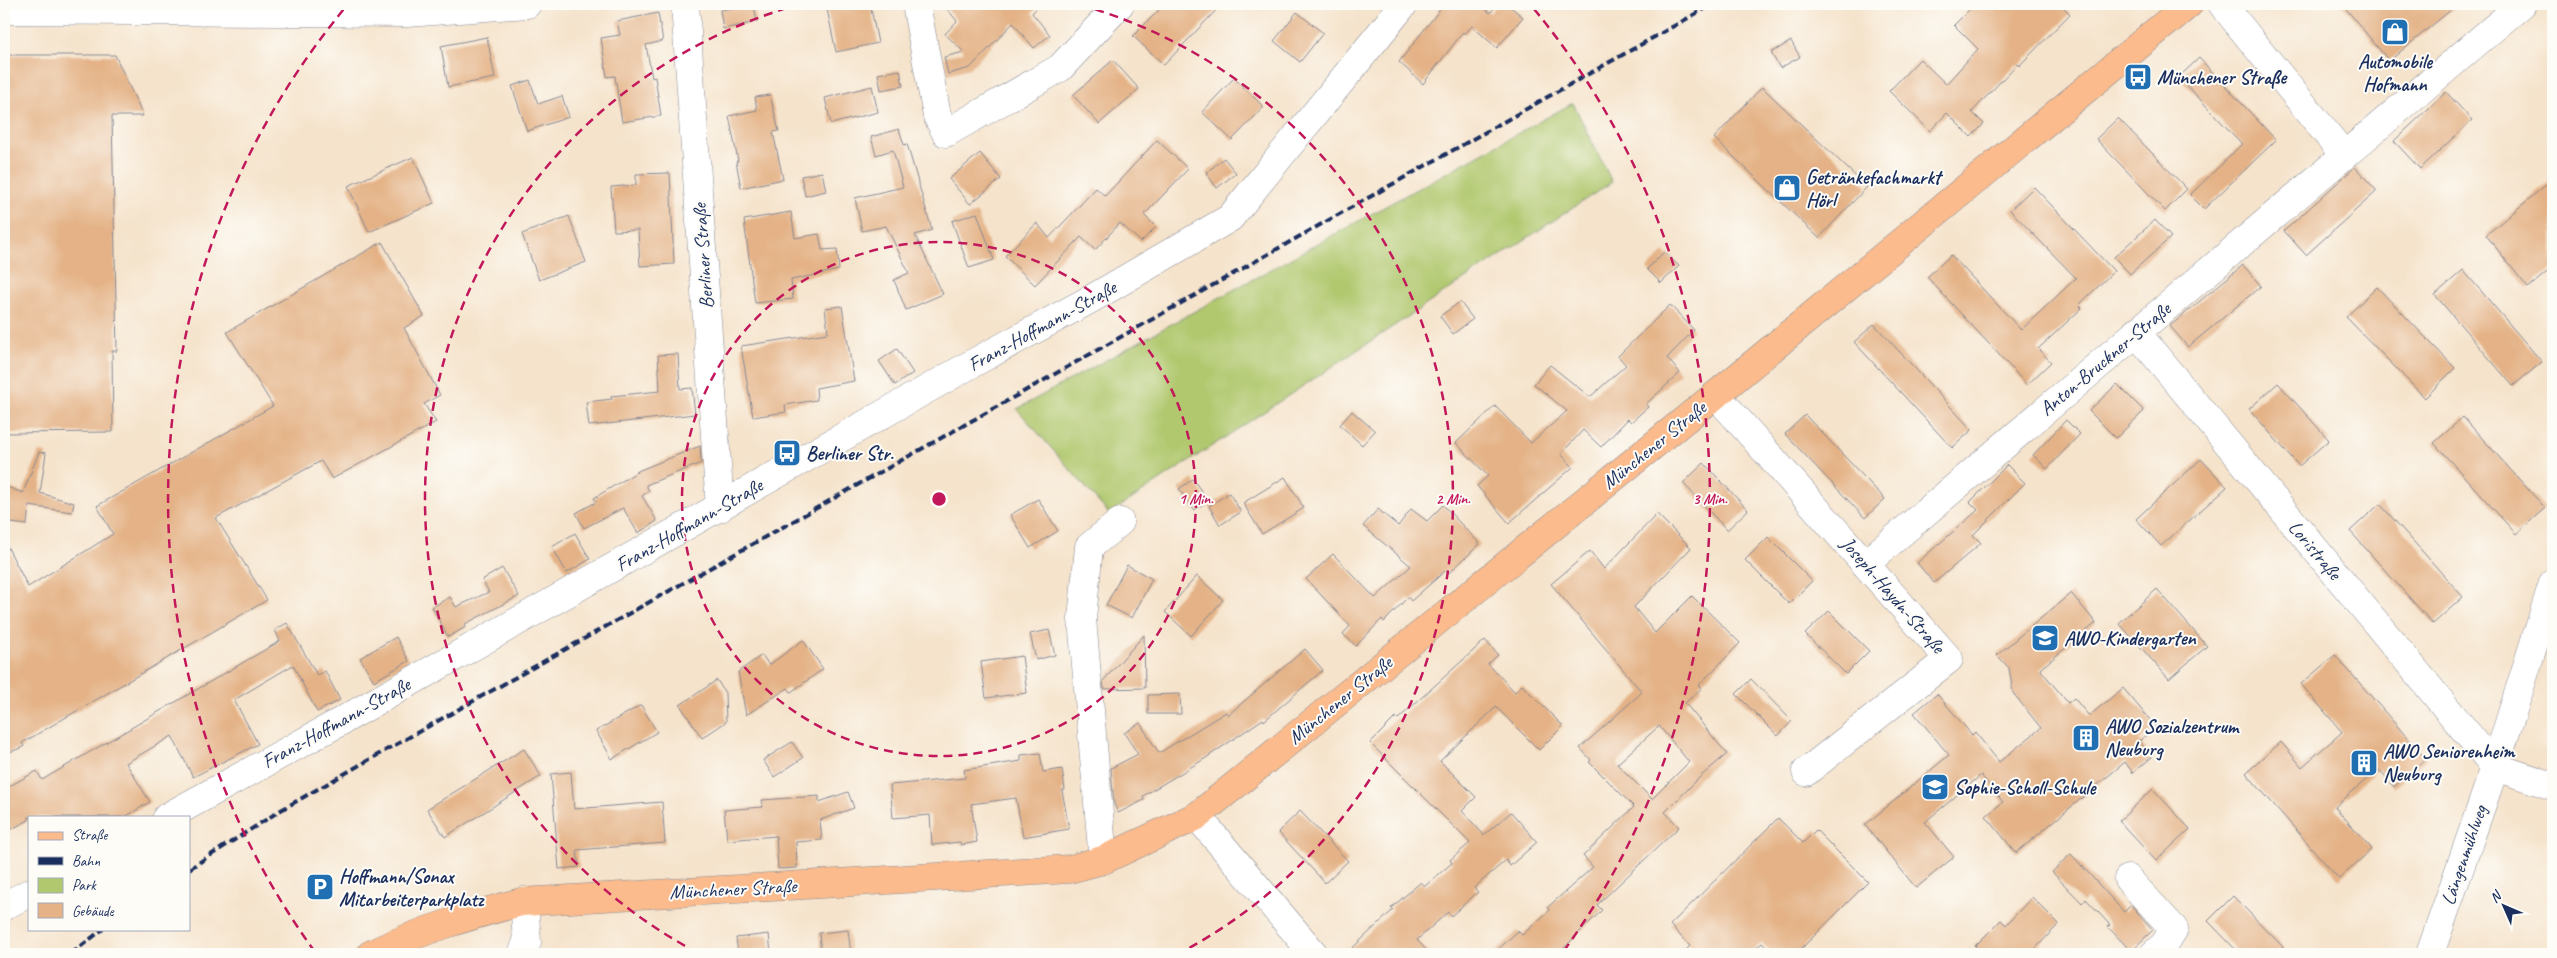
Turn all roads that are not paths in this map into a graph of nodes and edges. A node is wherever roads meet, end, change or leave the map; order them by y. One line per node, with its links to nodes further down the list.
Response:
1 (527, 4): 10 (street)
2 (685, 4): 15 (street, Berliner Straße)
3 (916, 4): 4 (street)
4 (1120, 4)
5 (1404, 4): 15 (street, Franz-Hoffmann-Straße)
6 (2188, 4): 14 (main road, Münchener Straße)
7 (2222, 4): 12 (street)
8 (2522, 4): 12 (street, Anton-Bruckner-Straße)
9 (85, 7): 10 (street); 11 (street)
10 (407, 8)
11 (4, 10)
12 (2344, 155): 13 (street, Anton-Bruckner-Straße)
13 (2136, 332): 17 (street, Anton-Bruckner-Straße); 19 (street, Loristraße)
14 (1716, 395): 17 (street, Joseph-Haydn-Straße); 23 (main road, Münchener Straße)
15 (720, 508): 22 (street, Franz-Hoffmann-Straße)
16 (1120, 522): 24 (street)
17 (1865, 564): 20 (street, Joseph-Haydn-Straße)
18 (2553, 584): 19 (street, Längenmühlweg)
19 (2494, 767): 21 (street); 33 (street, Längenmühlweg)
20 (1806, 772)
21 (2553, 786)
22 (169, 816)
23 (1197, 816): 24 (main road, Münchener Straße); 31 (street)
24 (1103, 860): 27 (main road, Münchener Straße)
25 (2128, 879): 32 (street)
26 (28, 894): 28 (street)
27 (524, 901): 29 (main road, Münchener Straße); 30 (street)
28 (4, 906)
29 (371, 954)
30 (522, 954)
31 (1314, 954)
32 (2154, 954)
33 (2430, 954)

